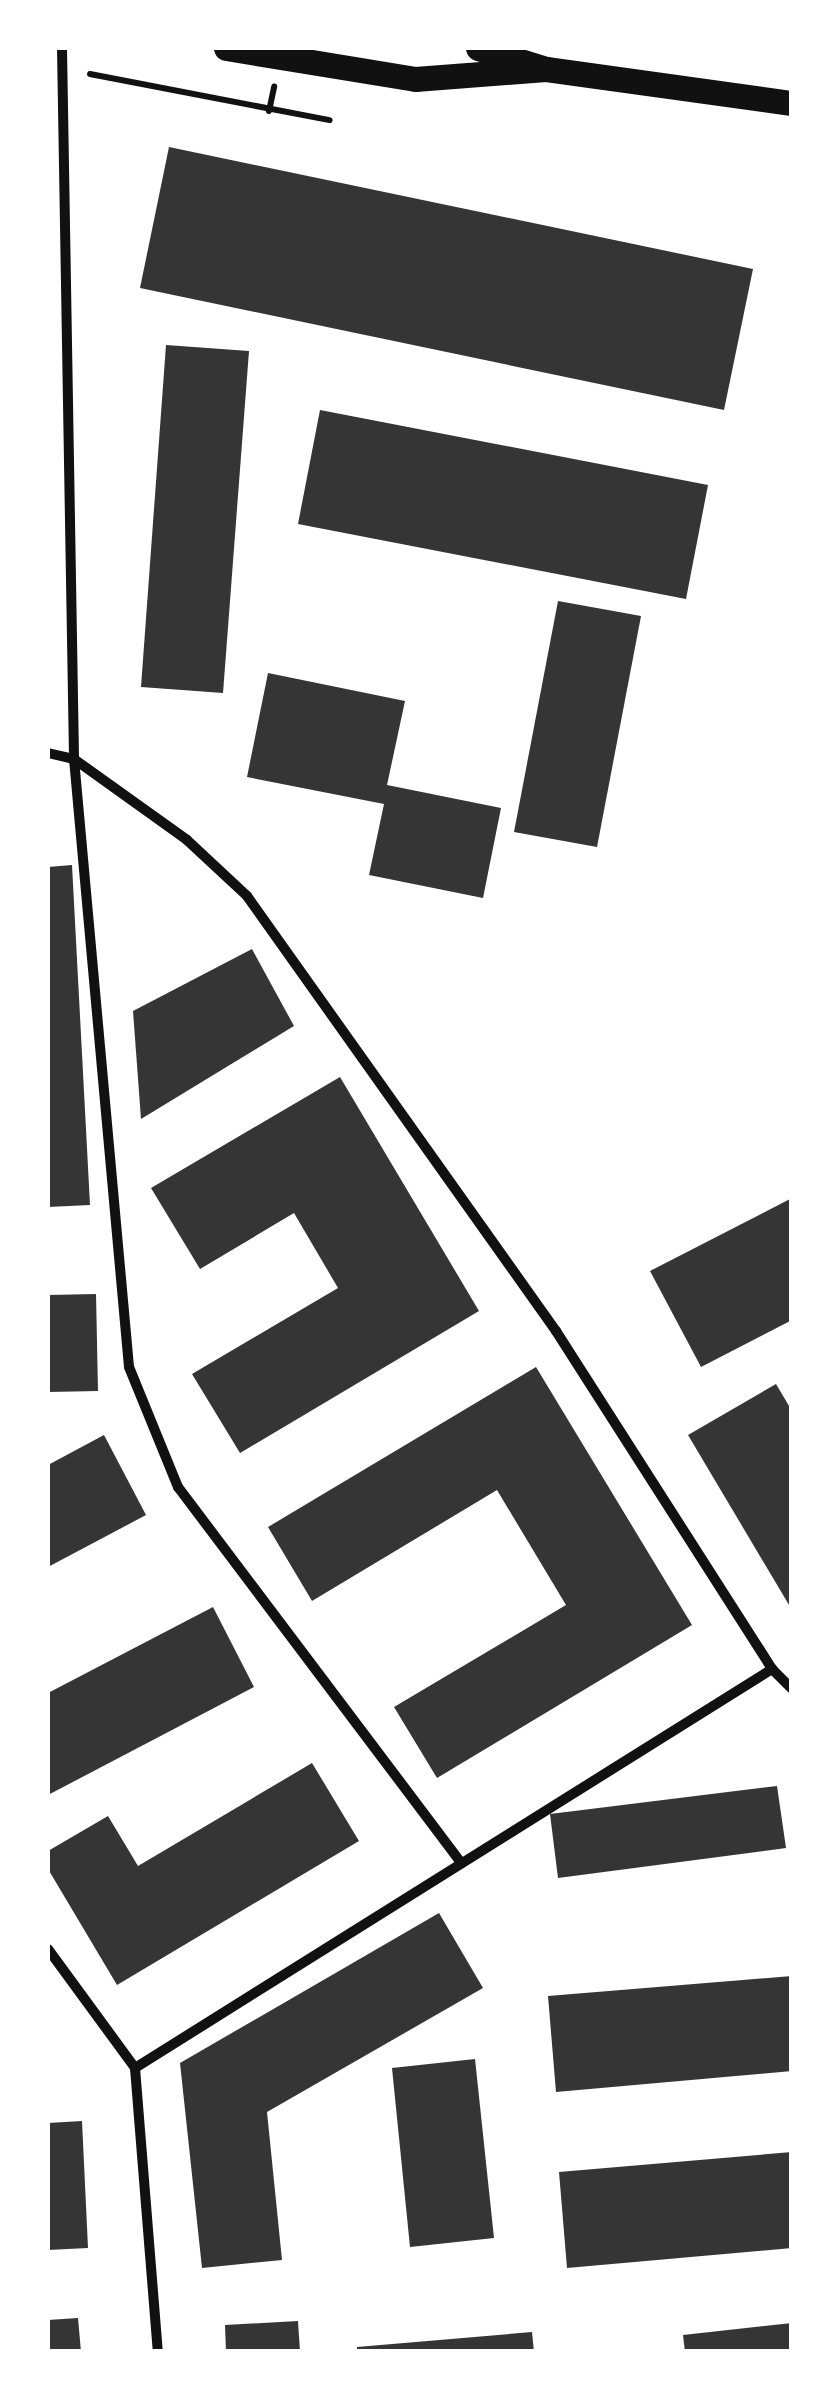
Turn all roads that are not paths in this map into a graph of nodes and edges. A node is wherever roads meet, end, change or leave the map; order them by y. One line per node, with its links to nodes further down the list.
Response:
1 (62, 48): 7 (street)
2 (226, 48): 4 (main road)
3 (478, 48): 4 (main road)
4 (546, 69): 5 (main road)
5 (792, 103)
6 (48, 753): 7 (street)
7 (74, 759): 8 (street); 10 (street)
8 (772, 1669): 9 (street); 10 (street)
9 (792, 1690)
10 (461, 1863): 12 (street)
11 (48, 1949): 12 (street)
12 (135, 2068): 13 (street)
13 (158, 2352)

